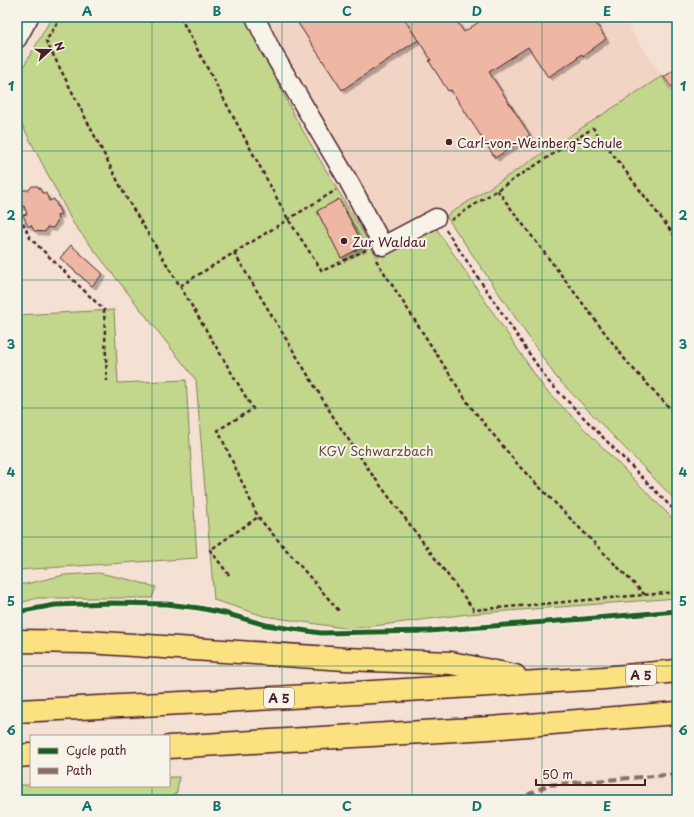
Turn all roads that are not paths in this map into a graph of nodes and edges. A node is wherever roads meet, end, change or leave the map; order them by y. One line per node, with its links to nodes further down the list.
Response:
1 (29, 17): 3 (lane)
2 (255, 17): 4 (lane)
3 (17, 39)
4 (439, 222)
5 (17, 641): 7 (highway)
6 (677, 671): 7 (highway, A 5)
7 (541, 682): 8 (highway, A 5)
8 (17, 711)
9 (677, 712): 10 (highway)
10 (170, 747)
11 (30, 755): 12 (highway)
12 (17, 756)

